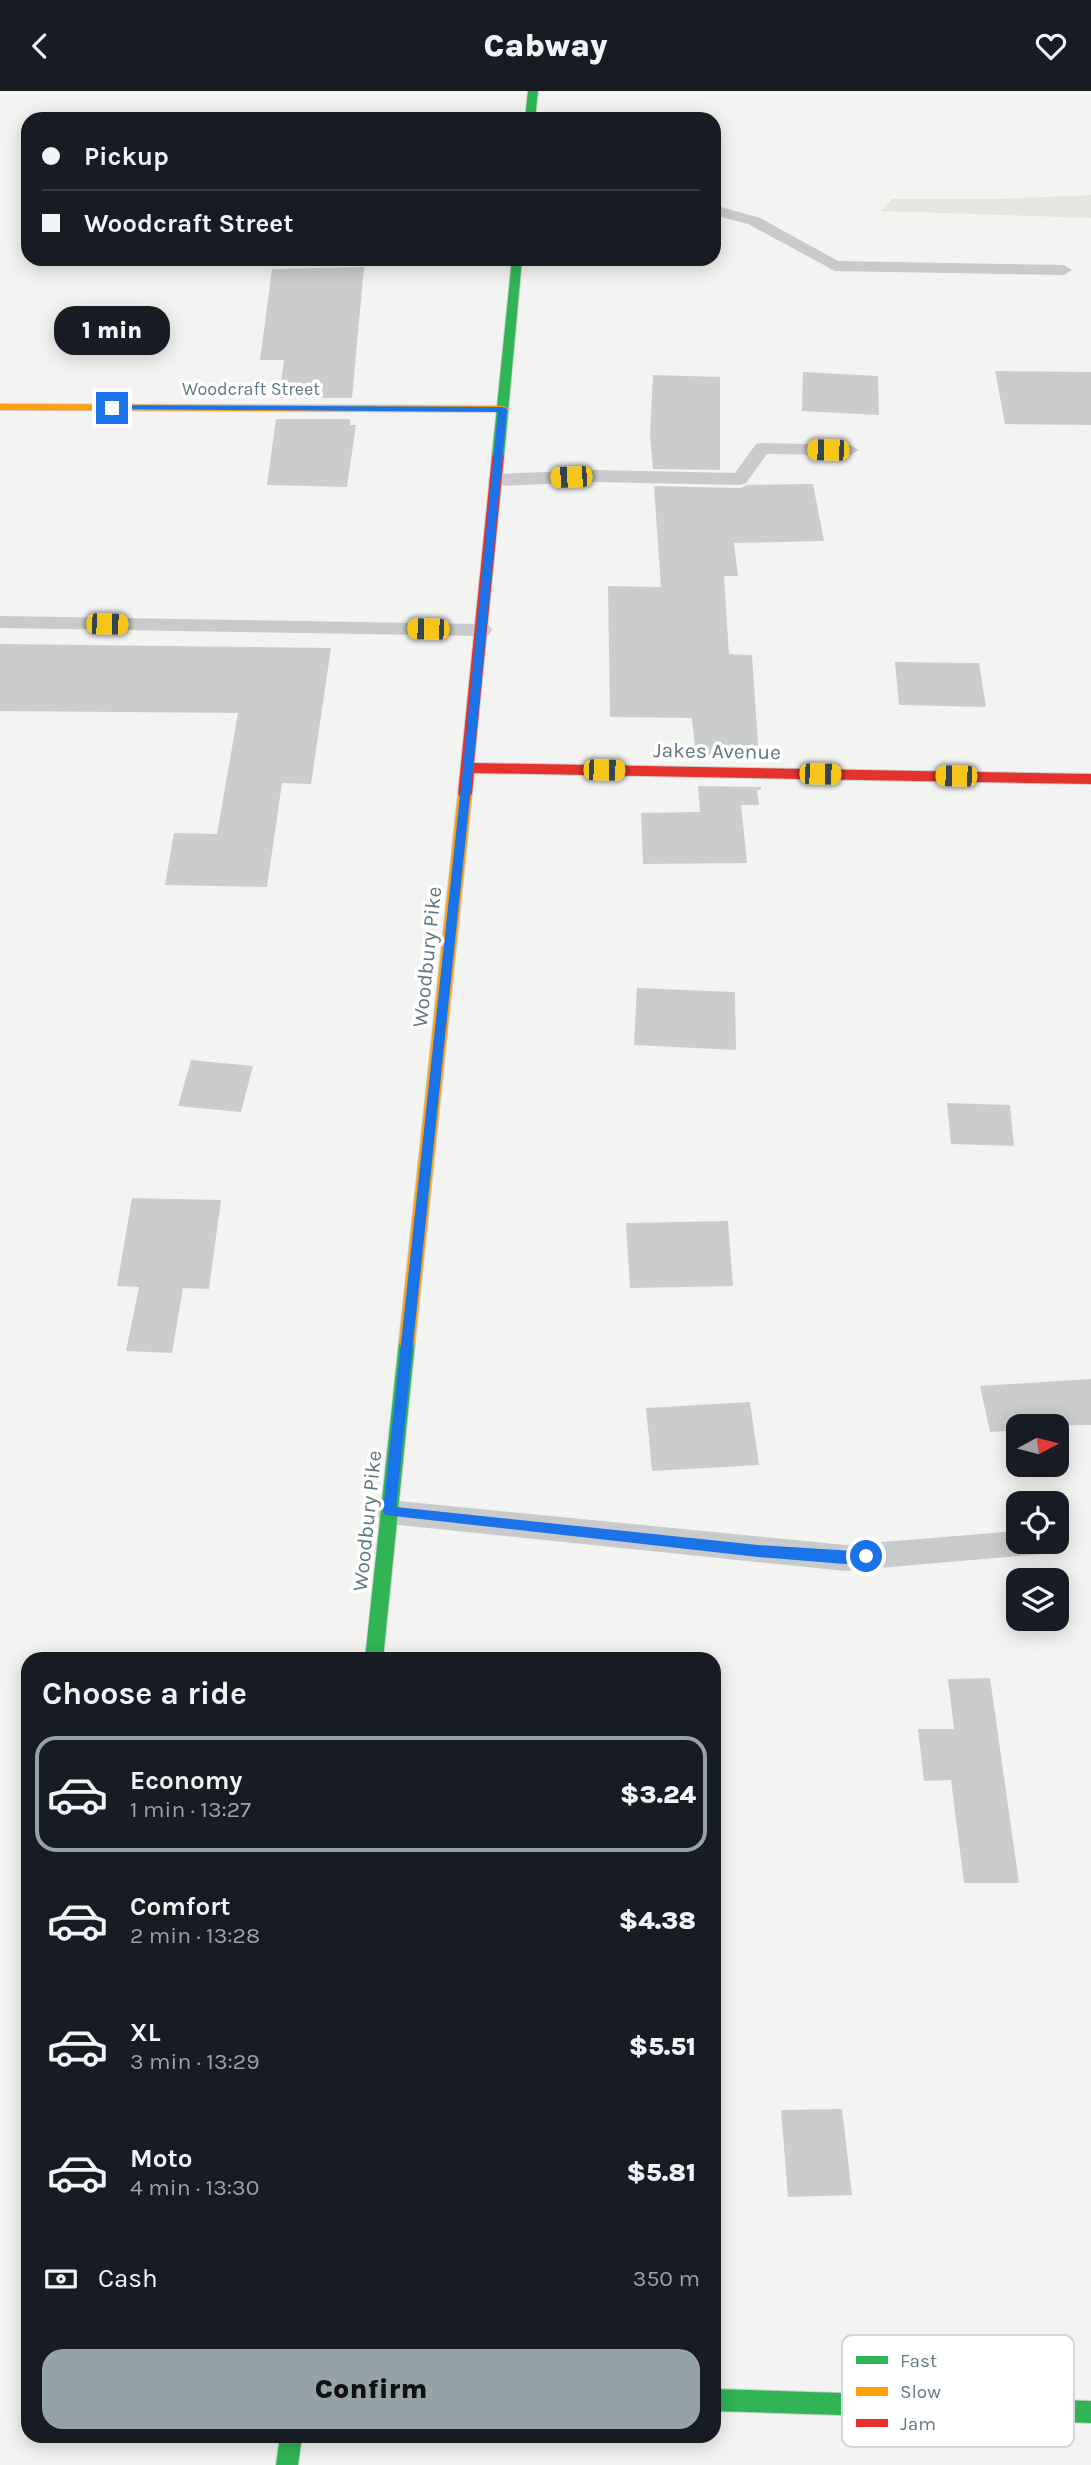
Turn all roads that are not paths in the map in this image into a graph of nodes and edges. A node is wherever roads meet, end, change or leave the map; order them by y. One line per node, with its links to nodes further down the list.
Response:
1 (533, 91): 2 (street)
2 (531, 112)
3 (721, 212): 5 (lane)
4 (516, 266): 7 (street, Woodbury Pike)
5 (1064, 270)
6 (0, 407): 7 (street, Woodcraft Street)
7 (503, 409): 9 (street, Woodbury Pike)
8 (850, 450): 9 (lane)
9 (496, 480): 11 (street, Woodbury Pike)
10 (0, 622): 11 (lane)
11 (482, 630): 12 (street, Woodbury Pike)
12 (468, 768): 13 (street, Jakes Avenue); 14 (street, Woodbury Pike)
13 (1091, 779)
14 (389, 1511): 15 (lane); 16 (street, Woodbury Pike)
15 (1006, 1545)
16 (375, 1652)
17 (721, 2400): 18 (street)
18 (842, 2404)
19 (290, 2443): 20 (street)
20 (288, 2465)

